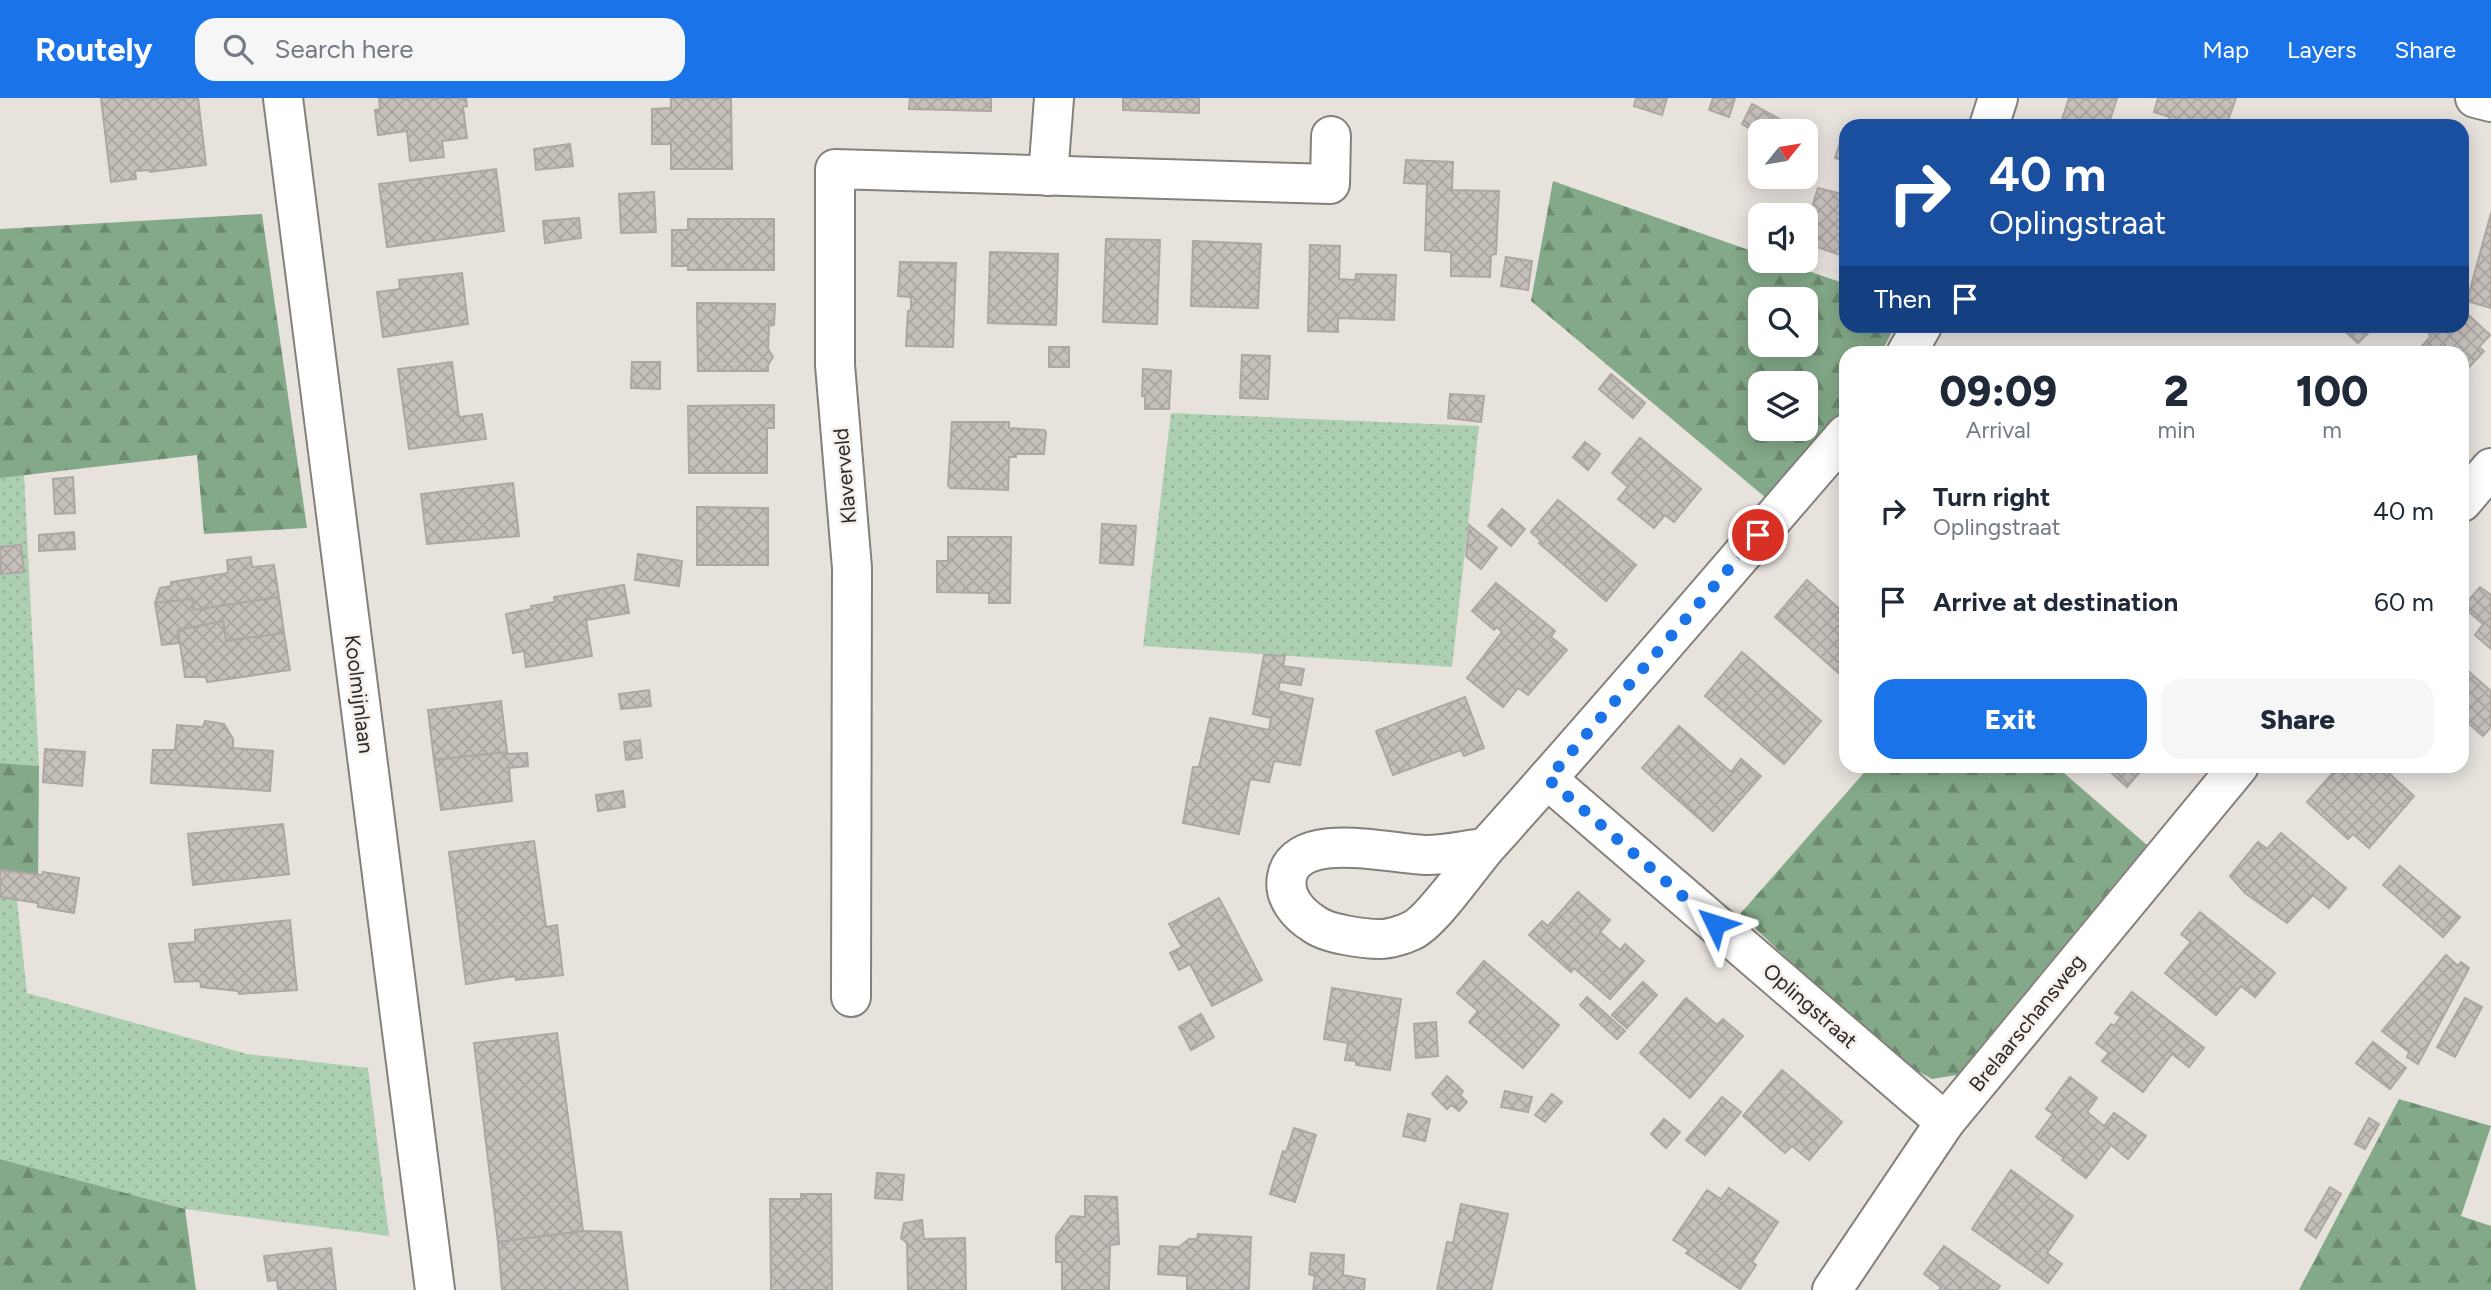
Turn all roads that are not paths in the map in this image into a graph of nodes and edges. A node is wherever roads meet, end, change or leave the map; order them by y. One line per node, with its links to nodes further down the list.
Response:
1 (283, 98): 17 (street, Koolmijnlaan)
2 (1054, 98): 8 (street)
3 (1998, 98): 6 (street)
4 (2475, 98): 5 (street)
5 (2491, 102)
6 (1991, 119)
7 (1331, 136): 8 (street, Klaverveld)
8 (1048, 176): 15 (street, Klaverveld)
9 (1839, 442): 13 (street)
10 (2491, 468): 11 (street)
11 (2469, 494)
12 (2233, 773): 16 (street, Brelaarschansweg)
13 (1548, 779): 14 (street); 16 (street, Oplingstraat)
14 (1485, 848)
15 (851, 997)
16 (1945, 1122): 18 (street, Brelaarschansweg)
17 (435, 1290)
18 (1832, 1290)

